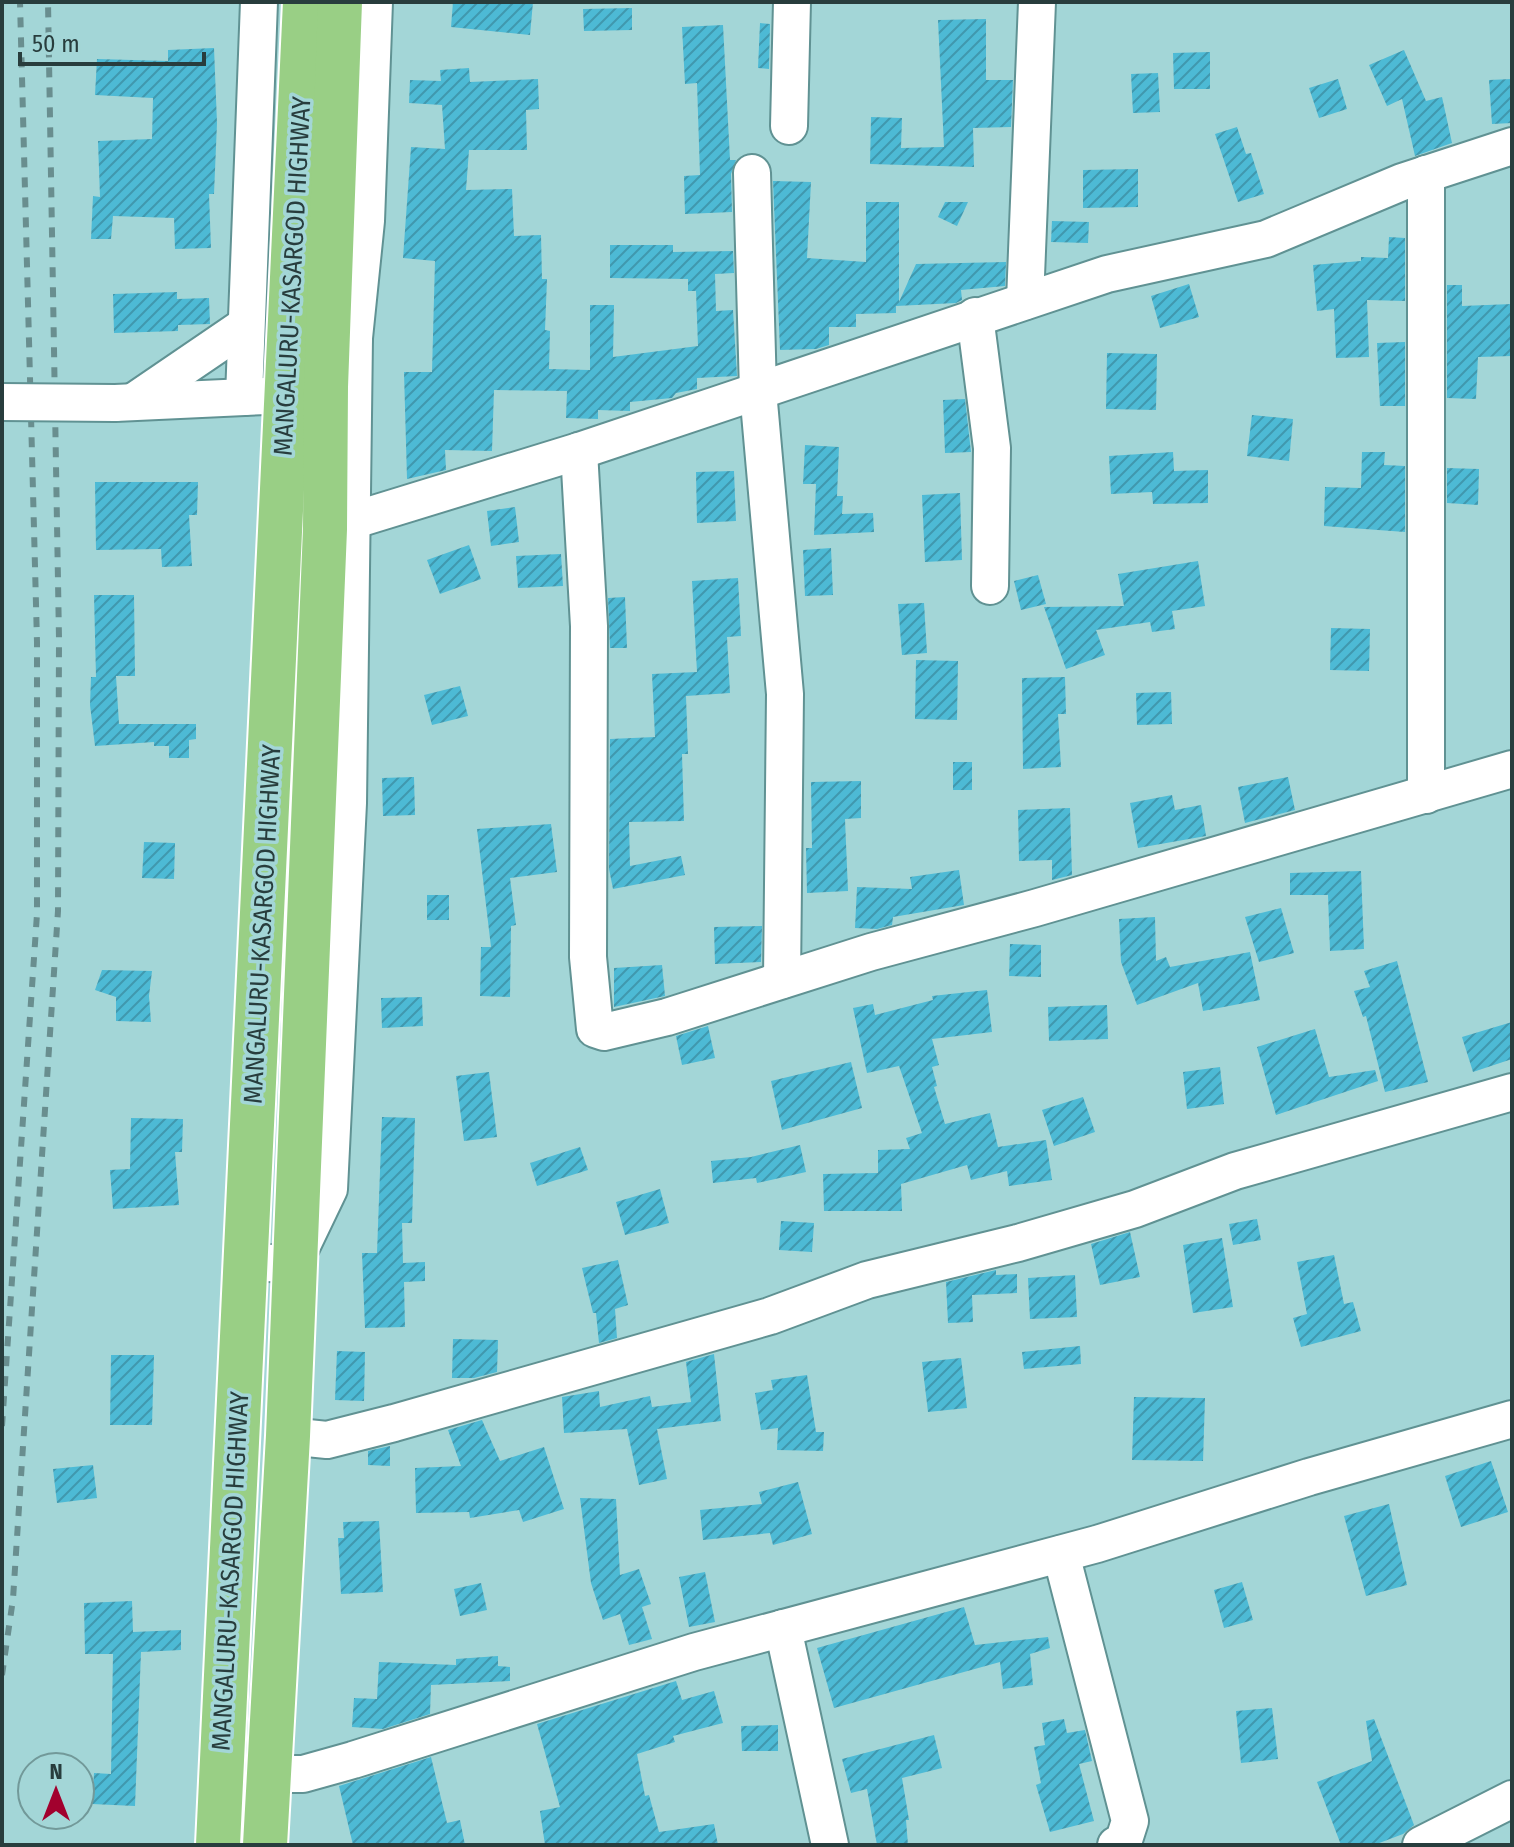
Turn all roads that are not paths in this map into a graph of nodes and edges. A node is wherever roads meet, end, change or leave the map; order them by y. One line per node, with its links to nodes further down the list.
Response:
1 (259, 2): 14 (street)
2 (305, 2): 7 (highway, MANGALURU-KASARGOD HIGHWAY)
3 (340, 2): 7 (highway, MANGALURU-KASARGOD HIGHWAY)
4 (374, 2): 15 (street)
5 (792, 2): 8 (street)
6 (1037, 2): 12 (street)
7 (319, 94): 17 (highway, MANGALURU-KASARGOD HIGHWAY)
8 (789, 126)
9 (1512, 146): 11 (street)
10 (752, 173): 16 (street)
11 (1426, 174): 12 (street); 24 (street)
12 (1025, 301): 13 (street)
13 (975, 316): 16 (street); 22 (street)
14 (246, 325): 17 (street); 19 (street)
15 (354, 338): 17 (street); 21 (street)
16 (758, 391): 20 (street); 25 (street)
17 (285, 393): 19 (street); 21 (highway, MANGALURU-KASARGOD HIGHWAY); 27 (highway, MANGALURU-KASARGOD HIGHWAY)
18 (2, 402): 19 (street, bridge)
19 (124, 402)
20 (579, 451): 21 (street); 25 (street)
21 (340, 524): 28 (highway, MANGALURU-KASARGOD HIGHWAY)
22 (990, 586)
23 (1512, 769): 24 (street)
24 (1426, 795): 25 (street)
25 (782, 980)
26 (1512, 1092): 30 (street)
27 (245, 1262): 28 (street); 35 (highway, MANGALURU-KASARGOD HIGHWAY)
28 (293, 1264): 30 (highway, MANGALURU-KASARGOD HIGHWAY)
29 (1512, 1420): 31 (street)
30 (288, 1436): 33 (highway, MANGALURU-KASARGOD HIGHWAY)
31 (1061, 1554): 32 (street); 38 (street)
32 (783, 1628): 33 (street); 37 (street)
33 (269, 1774): 36 (highway, MANGALURU-KASARGOD HIGHWAY)
34 (1512, 1799): 39 (street)
35 (218, 1845)
36 (265, 1845)
37 (830, 1845)
38 (1116, 1845)
39 (1421, 1845)

